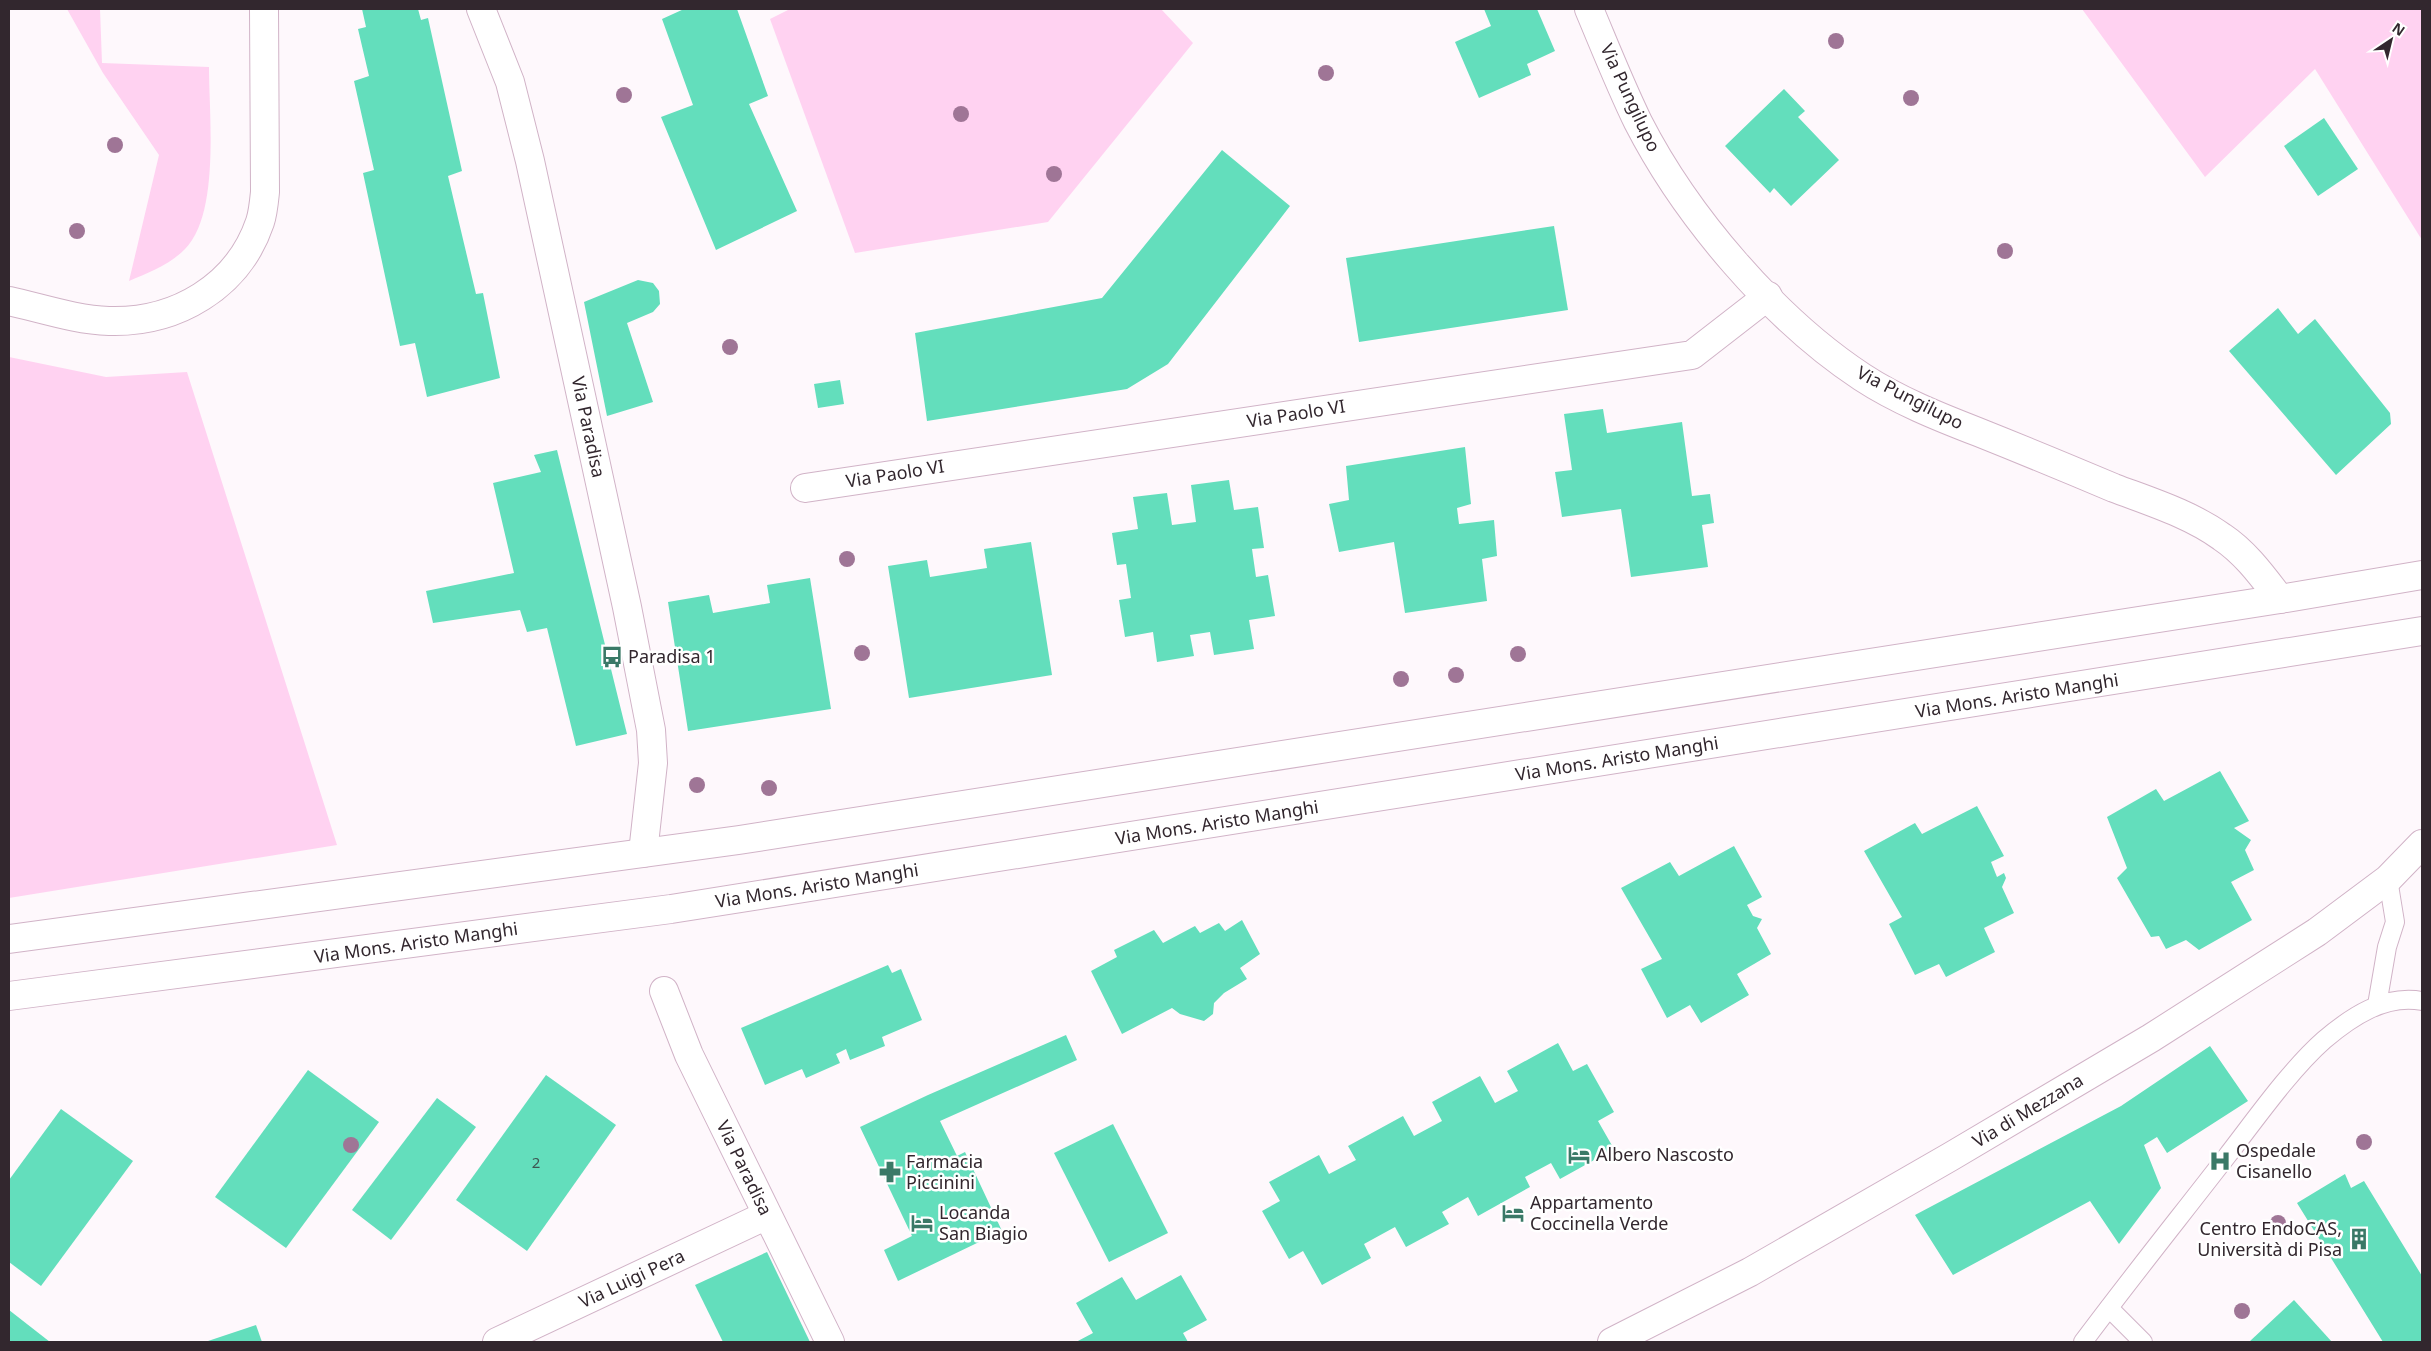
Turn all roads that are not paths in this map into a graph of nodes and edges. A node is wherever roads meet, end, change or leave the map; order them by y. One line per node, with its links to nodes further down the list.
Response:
1 (264, 9): 5 (street)
2 (481, 9): 11 (street, Via Paradisa)
3 (1589, 9): 4 (street, Via Pungilupo)
4 (1768, 296): 6 (street, Via Paolo VI); 8 (street, Via Pungilupo)
5 (9, 301)
6 (804, 488)
7 (2422, 575): 8 (street)
8 (2280, 599): 11 (street)
9 (2422, 631): 15 (street, Via Mons. Aristo Manghi)
10 (2422, 844): 12 (street, Via di Mezzana)
11 (643, 852): 13 (street)
12 (2388, 879): 17 (lane); 22 (street, Via di Mezzana)
13 (9, 939)
14 (664, 991): 18 (street, Via Paradisa)
15 (9, 996)
16 (2422, 1001): 17 (lane)
17 (2377, 1005): 19 (lane)
18 (767, 1215): 20 (street, Via Luigi Pera); 21 (street, Via Paradisa)
19 (2108, 1308): 23 (lane); 24 (lane)
20 (497, 1342)
21 (830, 1342)
22 (1612, 1342)
23 (2083, 1342)
24 (2142, 1342)

